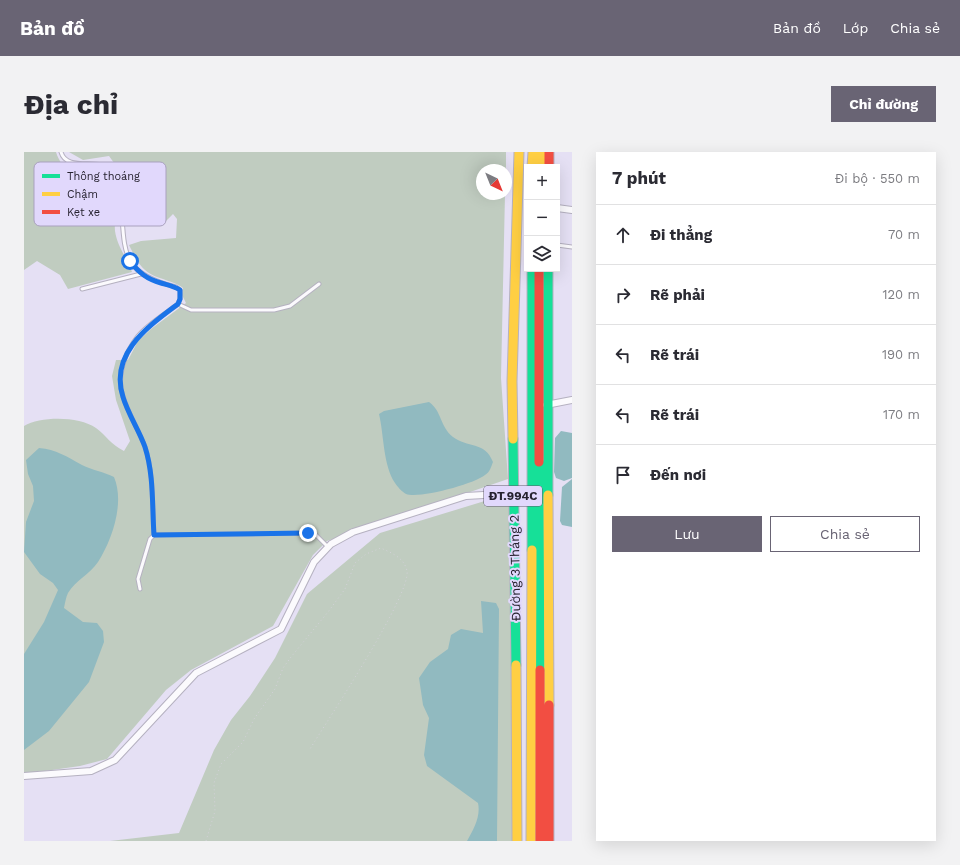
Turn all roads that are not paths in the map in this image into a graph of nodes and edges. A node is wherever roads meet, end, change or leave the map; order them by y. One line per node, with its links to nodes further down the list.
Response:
1 (62, 152): 6 (lane)
2 (519, 152): 30 (main road, Đường 3 Tháng 2 / ĐT.994C)
3 (532, 152): 7 (main road)
4 (541, 152): 8 (main road)
5 (549, 152): 9 (main road)
6 (69, 162)
7 (532, 164)
8 (541, 164)
9 (549, 164)
10 (560, 208): 11 (street)
11 (572, 210)
12 (122, 226): 18 (lane)
13 (560, 245): 14 (lane)
14 (572, 247)
15 (532, 272): 31 (main road, Đường 3 Tháng 2 / ĐT.994C)
16 (539, 272): 23 (main road, Đường 3 Tháng 2 / ĐT.994C)
17 (548, 272): 24 (main road, ĐT.994C)
18 (141, 274): 20 (lane); 21 (lane)
19 (319, 284): 21 (lane)
20 (82, 289)
21 (178, 304): 26 (lane)
22 (572, 400): 24 (street)
23 (538, 404): 24 (street); 32 (main road, Đường 3 Tháng 2 / ĐT.994C)
24 (549, 405): 33 (main road, ĐT.994C)
25 (501, 494): 27 (street)
26 (154, 535): 27 (lane); 28 (lane)
27 (328, 547): 29 (street)
28 (140, 589)
29 (24, 776)
30 (517, 841)
31 (531, 841)
32 (540, 841)
33 (550, 841)

